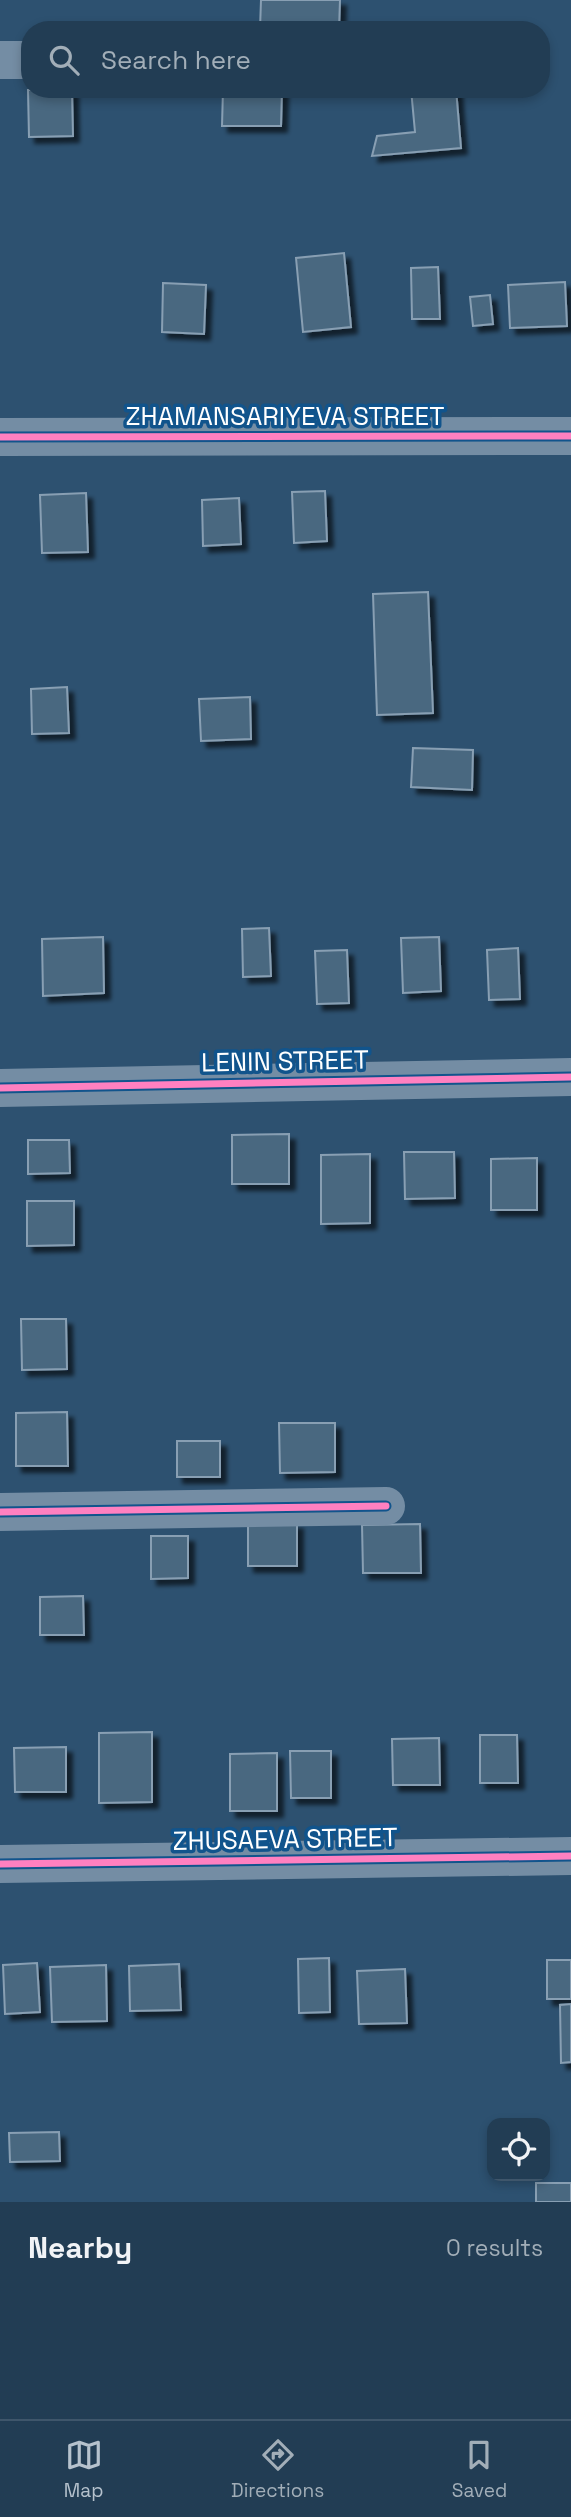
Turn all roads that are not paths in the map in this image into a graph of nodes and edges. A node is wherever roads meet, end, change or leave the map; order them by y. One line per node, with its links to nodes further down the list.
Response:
1 (0, 60): 2 (street)
2 (21, 60)
3 (571, 436): 4 (street, ZHAMANSARIYEVA STREET)
4 (0, 438)
5 (571, 1077): 6 (street, LENIN STREET)
6 (0, 1088)
7 (386, 1506): 8 (street)
8 (0, 1512)
9 (571, 1856): 10 (street, ZHUSAEVA STREET)
10 (0, 1864)

